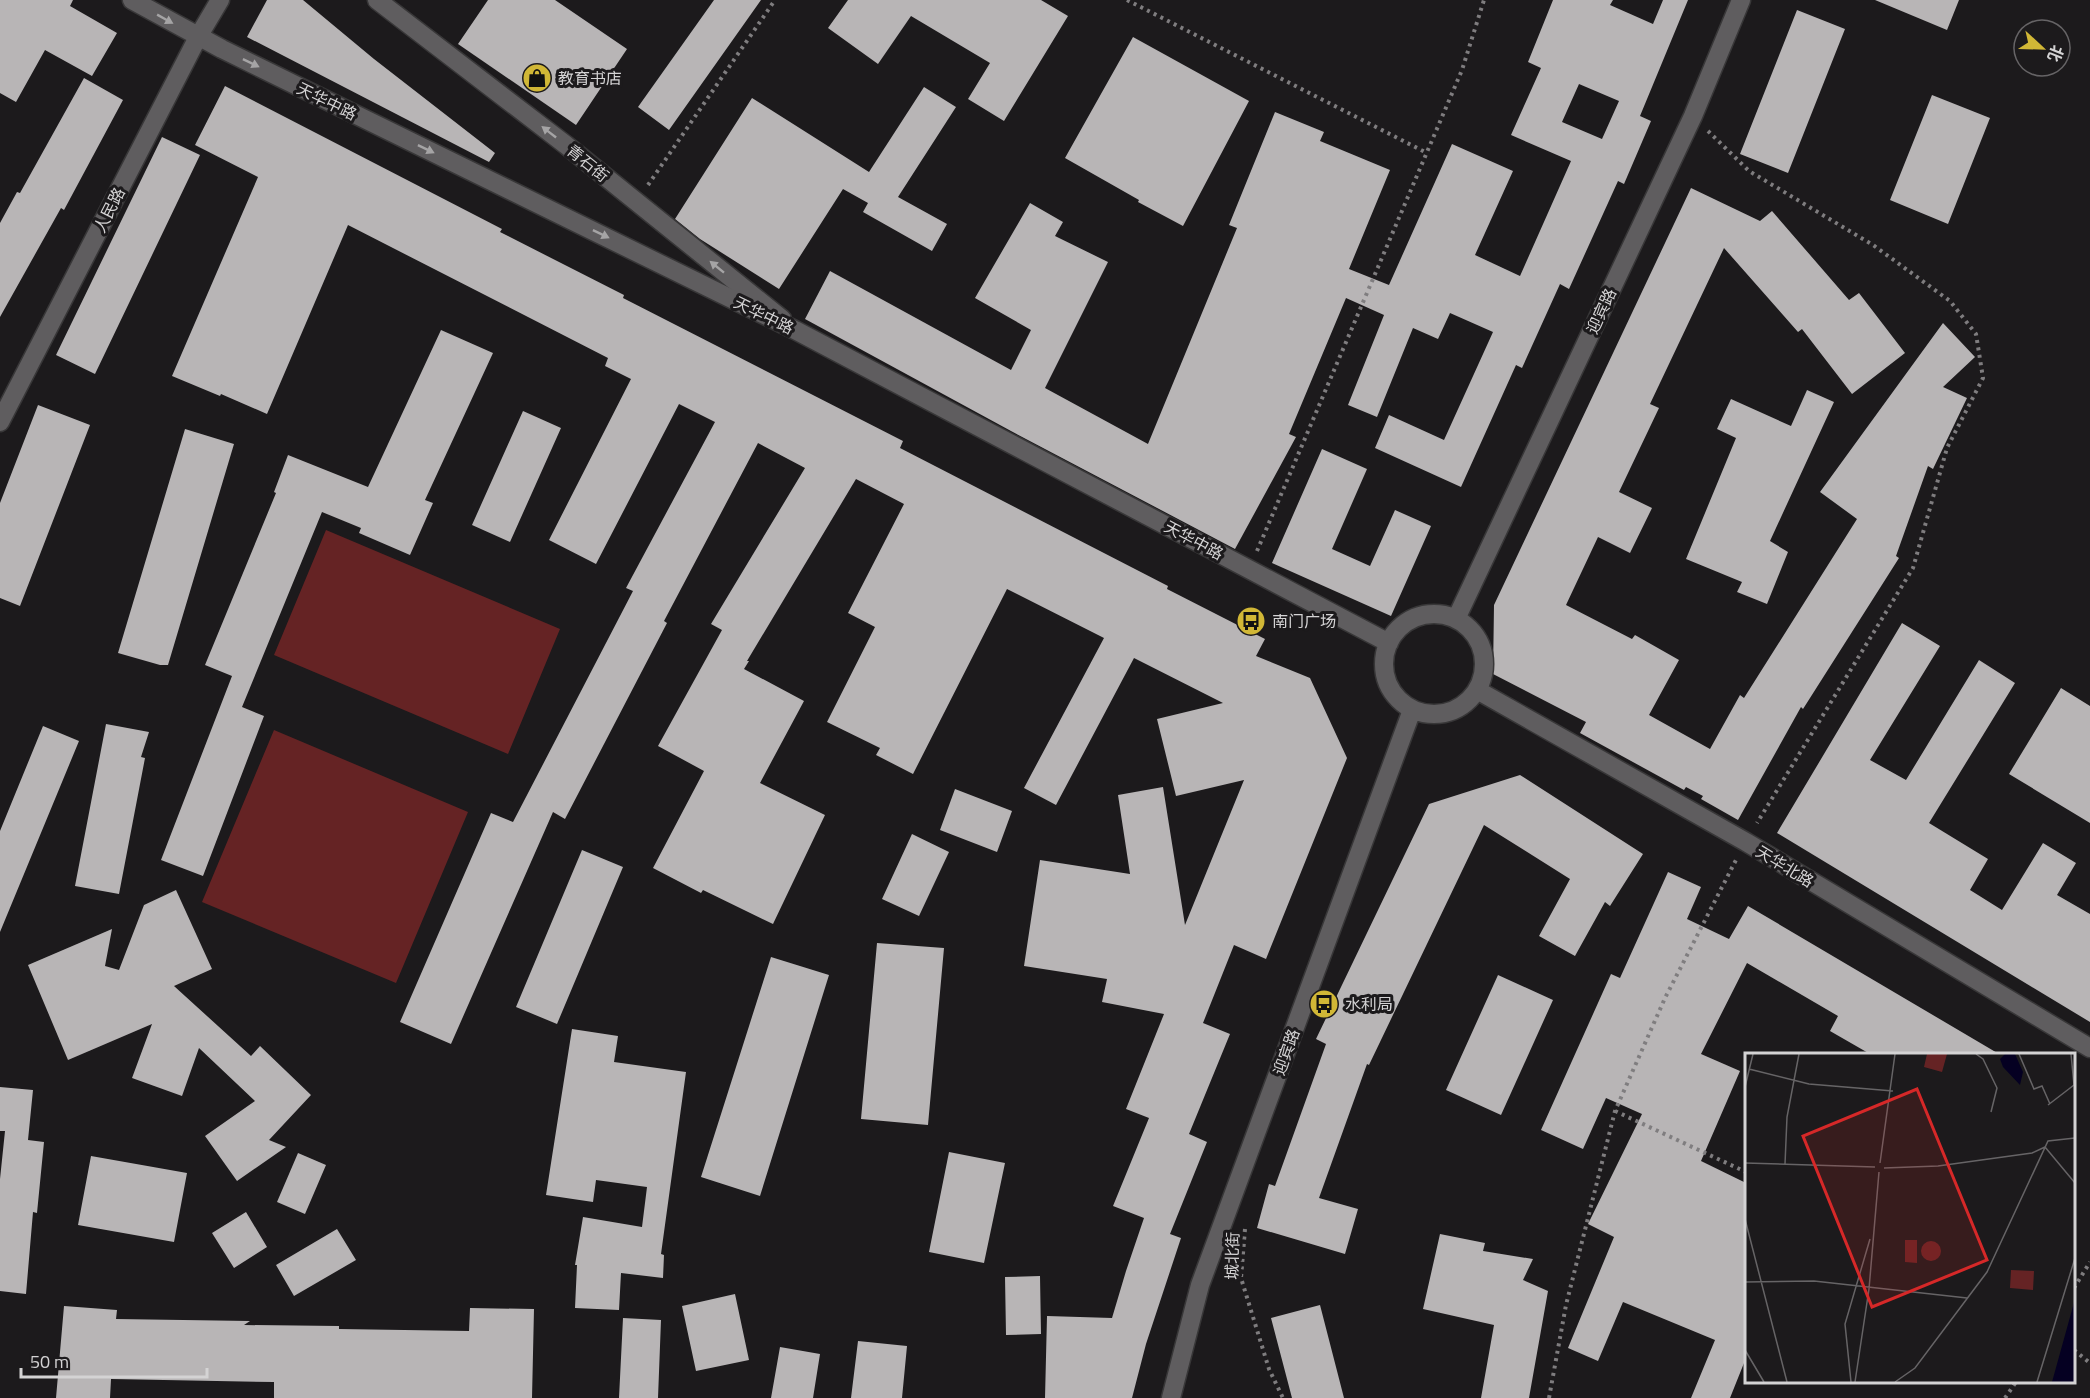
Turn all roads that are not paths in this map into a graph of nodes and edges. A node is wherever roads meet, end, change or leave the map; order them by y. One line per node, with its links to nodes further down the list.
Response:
1 (132, 0): 5 (street, 天华中路, one-way to 5)
2 (220, 0): 5 (street, 人民路)
3 (377, 0): 6 (street, 青石街, one-way to 3)
4 (1741, 0): 8 (street, 迎宾路)
5 (198, 37): 6 (street, 天华中路, one-way to 6); 7 (street, 人民路)
6 (795, 330): 9 (street, 天华中路)
7 (0, 422)
8 (1456, 619): 9 (street); 10 (street)
9 (1389, 643): 11 (street)
10 (1477, 690): 11 (street); 12 (street, 天华北路)
11 (1412, 710): 13 (street, 迎宾路)
12 (2090, 1048)
13 (1171, 1398)

